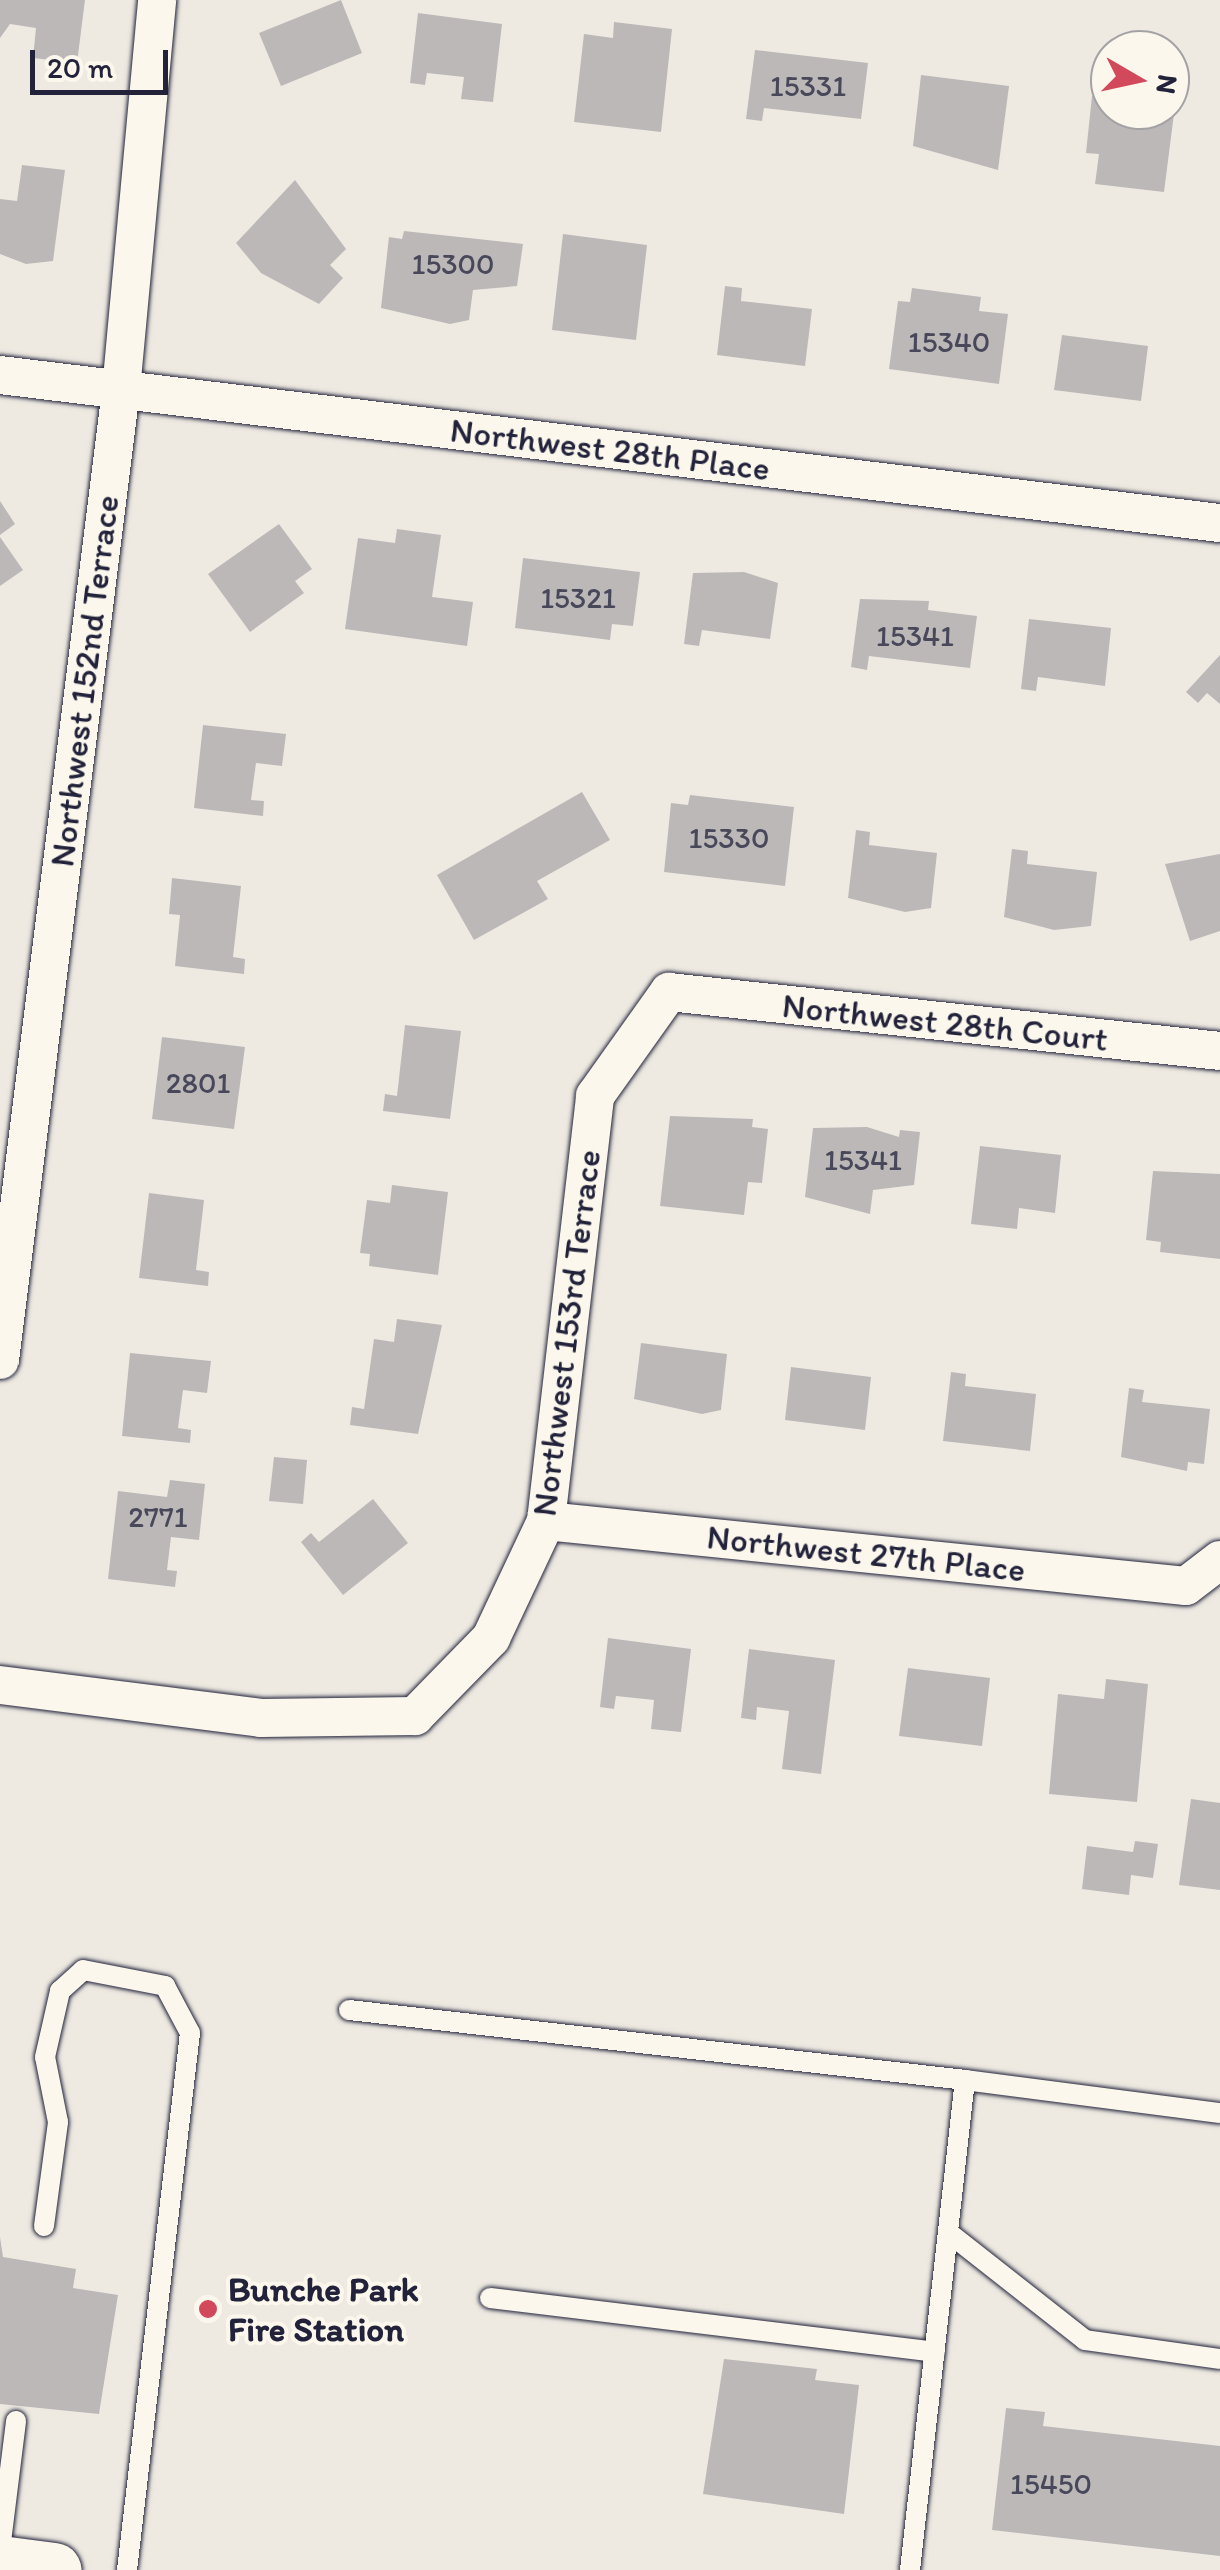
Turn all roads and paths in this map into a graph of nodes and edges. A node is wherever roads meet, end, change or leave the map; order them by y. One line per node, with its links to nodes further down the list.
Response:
1 (157, 0): 3 (street, Northwest 152nd Terrace)
2 (0, 375): 3 (street, Northwest 28th Place)
3 (120, 390): 4 (street, Northwest 28th Place); 7 (street, Northwest 152nd Terrace)
4 (1220, 523)
5 (670, 992): 6 (street, Northwest 28th Court); 8 (street, Northwest 153rd Terrace)
6 (1220, 1051)
7 (0, 1360)
8 (546, 1521): 9 (street, Northwest 27th Place); 10 (street, Northwest 153rd Terrace)
9 (1220, 1560)
10 (0, 1685)
11 (349, 2010): 12 (lane)
12 (965, 2080): 13 (lane); 15 (lane)
13 (1220, 2113)
14 (44, 2226): 23 (lane)
15 (949, 2233): 17 (lane); 18 (lane)
16 (490, 2298): 17 (lane)
17 (935, 2352): 24 (lane)
18 (1220, 2358)
19 (16, 2421): 20 (lane)
20 (0, 2550)
21 (0, 2563): 22 (main road)
22 (54, 2570)
23 (127, 2570)
24 (910, 2570)

